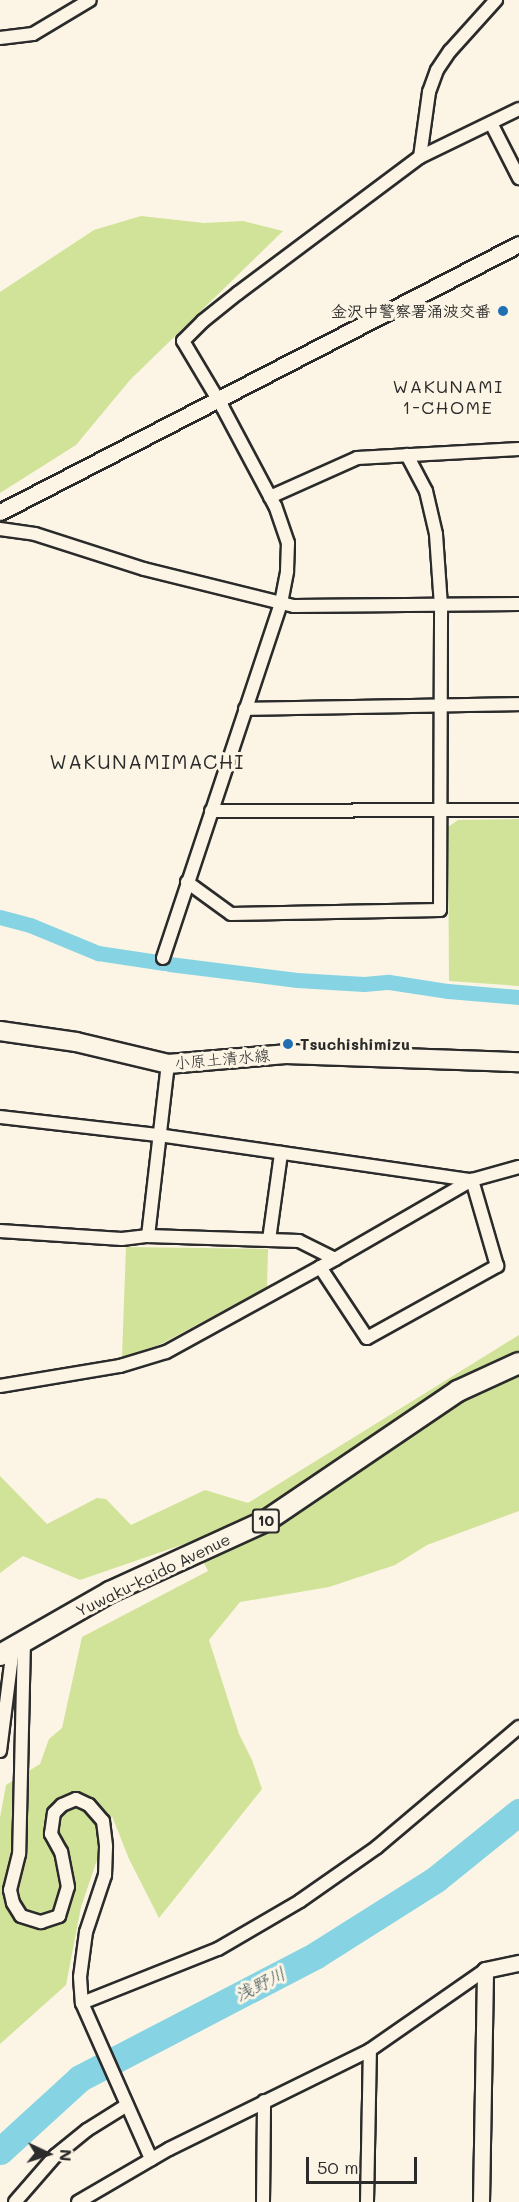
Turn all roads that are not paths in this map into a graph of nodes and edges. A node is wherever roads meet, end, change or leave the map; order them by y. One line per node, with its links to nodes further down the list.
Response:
1 (90, 0): 3 (street)
2 (496, 0): 6 (street)
3 (0, 38)
4 (519, 109): 5 (street)
5 (491, 123): 6 (street); 7 (street)
6 (420, 157): 9 (street)
7 (519, 178)
8 (519, 244): 9 (street)
9 (217, 402): 12 (street); 13 (street)
10 (519, 449): 11 (street)
11 (407, 455): 12 (street); 17 (street)
12 (270, 497): 15 (street)
13 (0, 512)
14 (0, 529): 15 (street)
15 (281, 603): 17 (street); 20 (street)
16 (519, 604): 17 (street)
17 (441, 606): 19 (street)
18 (519, 704): 19 (street)
19 (440, 706): 20 (street); 21 (street)
20 (245, 709): 23 (street)
21 (440, 810): 22 (street); 23 (street); 24 (street)
22 (519, 810)
23 (211, 811): 24 (street)
24 (187, 882): 25 (street)
25 (163, 958)
26 (0, 1031): 28 (main road, 小原土清水線)
27 (519, 1062): 28 (main road, 小原土清水線)
28 (168, 1064): 30 (street)
29 (0, 1118): 30 (street)
30 (158, 1135): 31 (street); 35 (street)
31 (281, 1153): 33 (street); 36 (street)
32 (519, 1167): 33 (street)
33 (472, 1180): 37 (street); 38 (street)
34 (0, 1231): 35 (street)
35 (148, 1236): 36 (street)
36 (269, 1240): 37 (street)
37 (335, 1259): 38 (street)
38 (320, 1267): 40 (street)
39 (519, 1363): 41 (main road, Yuwaku-kaido Avenue / 10)
40 (0, 1386)
41 (13, 1648): 43 (street); 46 (street)
42 (519, 1727): 46 (street)
43 (0, 1751)
44 (519, 1962): 45 (street)
45 (485, 1971): 47 (street); 55 (street)
46 (82, 2003): 49 (street)
47 (370, 2050): 48 (street); 54 (street)
48 (264, 2101): 50 (street); 53 (street)
49 (125, 2102): 50 (street); 52 (street)
50 (151, 2159): 51 (street)
51 (85, 2200)
52 (15, 2202)
53 (263, 2202)
54 (367, 2202)
55 (481, 2202)

